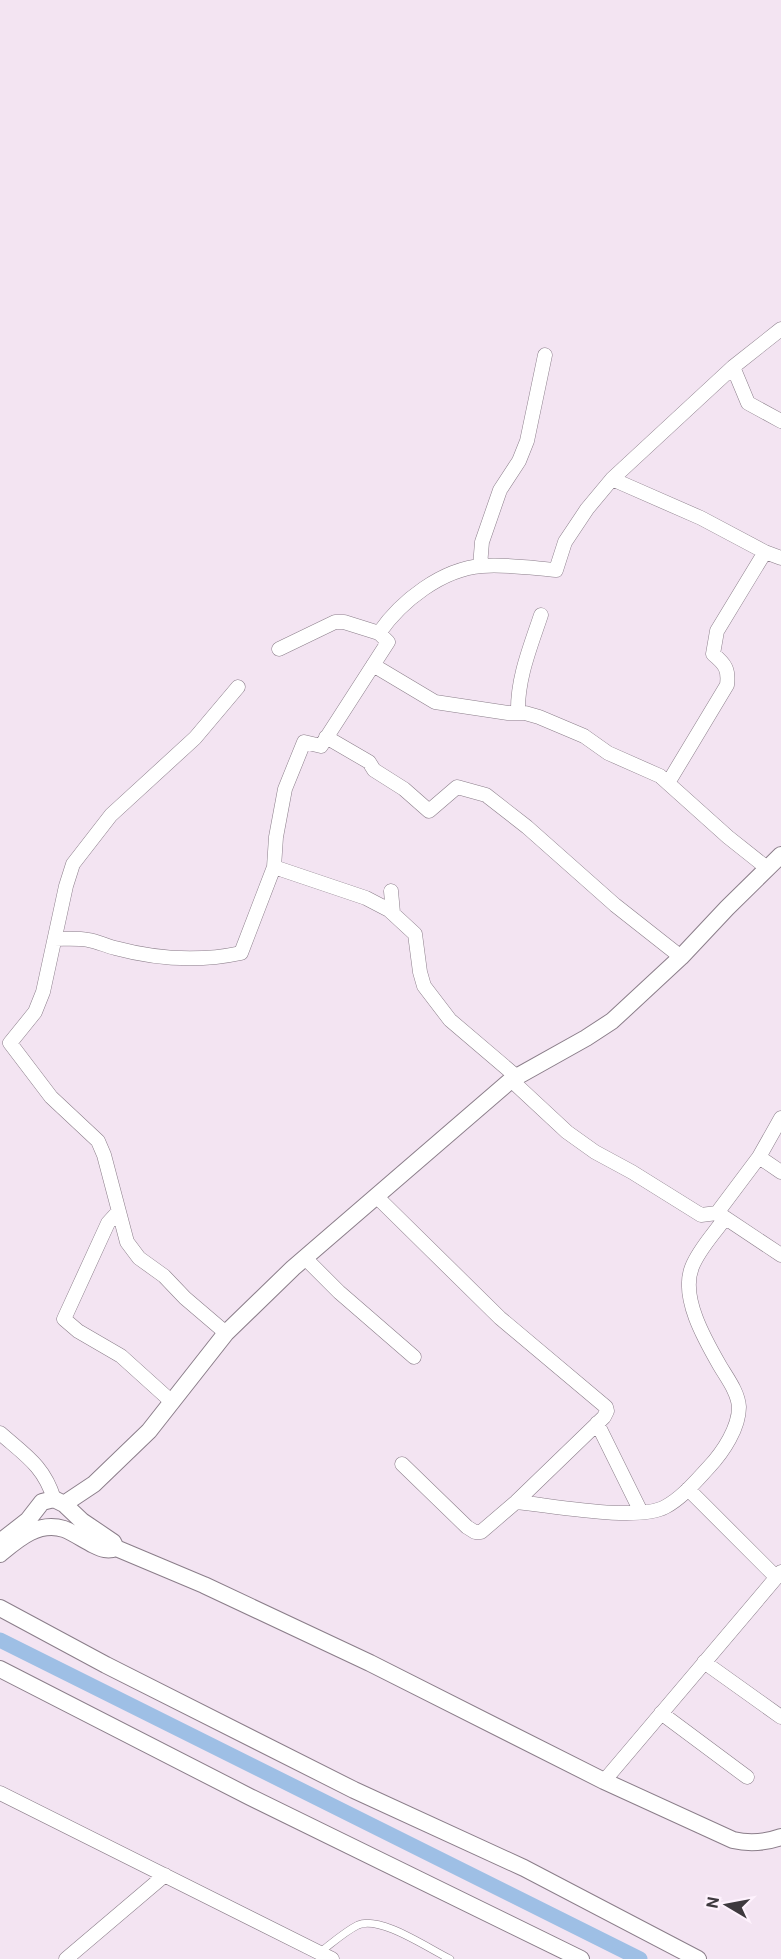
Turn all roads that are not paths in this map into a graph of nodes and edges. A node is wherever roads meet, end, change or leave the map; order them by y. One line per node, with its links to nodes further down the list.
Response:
1 (781, 328): 3 (street)
2 (545, 355): 8 (street)
3 (733, 367): 4 (street); 5 (street)
4 (781, 421)
5 (612, 479): 6 (street); 8 (street)
6 (765, 552): 7 (street); 16 (street)
7 (781, 558)
8 (480, 566): 10 (street)
9 (541, 615): 14 (street)
10 (379, 633): 11 (street); 12 (street)
11 (279, 649)
12 (373, 665): 14 (street); 15 (street)
13 (238, 687): 22 (street)
14 (518, 713): 16 (street)
15 (326, 738): 18 (street); 23 (street)
16 (668, 783): 19 (street)
17 (781, 855): 19 (street)
18 (274, 867): 21 (street); 22 (street)
19 (767, 868): 23 (street)
20 (391, 891): 21 (street)
21 (393, 914): 25 (street)
22 (55, 939): 24 (street)
23 (681, 957): 25 (street)
24 (5, 1046): 30 (street)
25 (514, 1079): 29 (street); 31 (street)
26 (781, 1118): 27 (street)
27 (759, 1157): 28 (street); 31 (street)
28 (781, 1172)
29 (377, 1197): 33 (street); 37 (street)
30 (118, 1212): 34 (street); 36 (street)
31 (721, 1216): 32 (street); 40 (street)
32 (781, 1255)
33 (306, 1259): 34 (street); 35 (street)
34 (226, 1334): 36 (street)
35 (414, 1357)
36 (172, 1402): 42 (street)
37 (597, 1423): 41 (street); 43 (street)
38 (0, 1433): 42 (street)
39 (402, 1464): 41 (street)
40 (688, 1489): 43 (street); 48 (street)
41 (516, 1502): 43 (street)
42 (62, 1504): 44 (street); 45 (street); 46 (street)
43 (641, 1512)
44 (58, 1528): 46 (street); 47 (street)
45 (0, 1542)
46 (116, 1548): 55 (street)
47 (0, 1554)
48 (779, 1574): 50 (street)
49 (0, 1608): 64 (street)
50 (704, 1662): 52 (street); 53 (street)
51 (0, 1669): 63 (street)
52 (661, 1713): 54 (street); 55 (street)
53 (781, 1717)
54 (747, 1777)
55 (604, 1781): 57 (street)
56 (1, 1795): 58 (street)
57 (781, 1838)
58 (165, 1875): 59 (street); 60 (street)
59 (316, 1956): 61 (street); 62 (lane)
60 (66, 1959)
61 (333, 1959)
62 (450, 1959)
63 (581, 1959)
64 (698, 1959)

